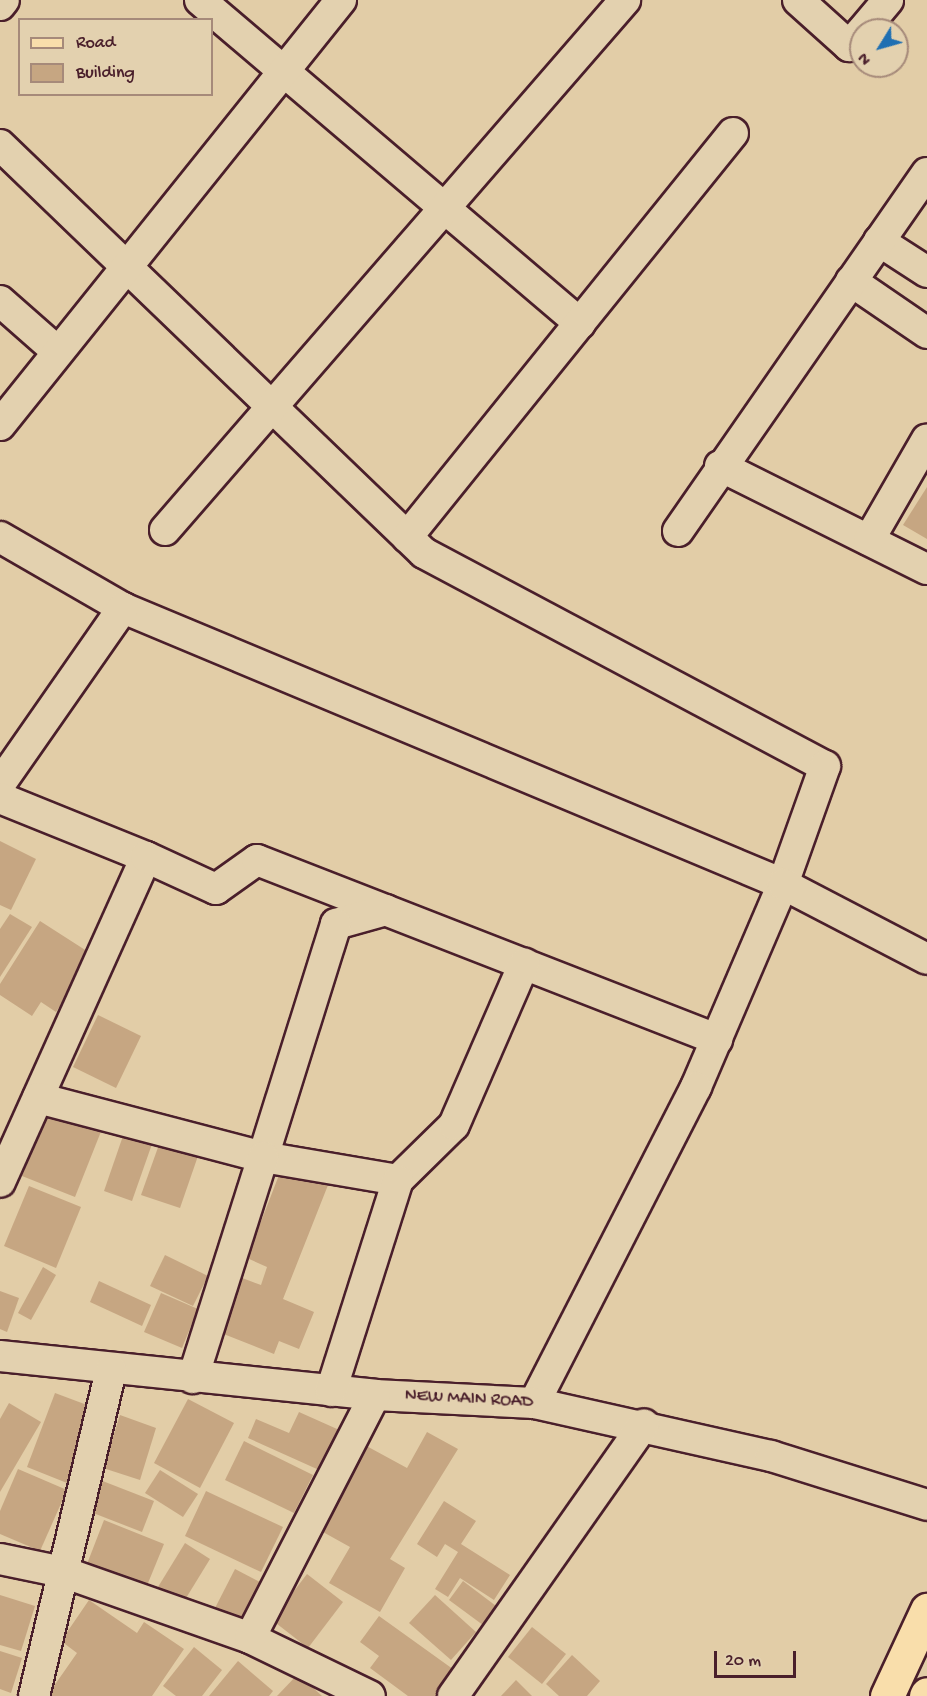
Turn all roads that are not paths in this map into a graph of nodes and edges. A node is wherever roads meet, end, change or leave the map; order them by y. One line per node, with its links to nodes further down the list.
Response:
1 (4, 0): 7 (street)
2 (200, 0): 10 (street)
3 (341, 0): 10 (street)
4 (798, 0): 9 (street)
5 (888, 0): 8 (street)
6 (622, 1): 14 (street)
7 (0, 5)
8 (873, 18)
9 (849, 46)
10 (283, 70): 14 (street); 16 (street)
11 (733, 133): 20 (street)
12 (0, 145): 16 (street)
13 (927, 173): 15 (street)
14 (444, 208): 20 (street); 23 (street)
15 (879, 241): 17 (street); 18 (street)
16 (126, 262): 22 (street); 23 (street)
17 (927, 272)
18 (851, 281): 21 (street); 26 (street)
19 (0, 300): 22 (street)
20 (579, 324): 30 (street)
21 (927, 333)
22 (57, 351): 24 (street)
23 (273, 406): 27 (street); 30 (street)
24 (0, 425)
25 (927, 439): 31 (street)
26 (720, 466): 28 (street); 31 (street)
27 (165, 531)
28 (678, 531)
29 (0, 537): 33 (street)
30 (407, 537): 37 (street)
31 (869, 540): 32 (street)
32 (927, 569)
33 (123, 608): 34 (street); 37 (street)
34 (0, 784)
35 (0, 798): 36 (street)
36 (146, 857): 38 (street); 42 (street)
37 (783, 885): 39 (street); 41 (street)
38 (386, 910): 40 (street); 43 (street)
39 (927, 959)
40 (524, 964): 41 (street); 44 (street)
41 (717, 1039): 51 (street)
42 (38, 1098): 43 (street); 45 (street)
43 (263, 1157): 44 (street); 48 (street)
44 (398, 1180): 49 (street)
45 (0, 1182)
46 (0, 1356): 47 (street, NEW MAIN ROAD)
47 (111, 1370): 48 (street, NEW MAIN ROAD); 55 (street)
48 (193, 1378): 49 (street, NEW MAIN ROAD)
49 (331, 1391): 50 (street, NEW MAIN ROAD)
50 (375, 1395): 51 (street, NEW MAIN ROAD); 57 (street)
51 (534, 1402): 52 (street, NEW MAIN ROAD)
52 (644, 1424): 53 (street, NEW MAIN ROAD); 60 (street)
53 (927, 1505)
54 (0, 1559): 55 (street)
55 (63, 1572): 57 (street); 58 (street)
56 (927, 1610): 61 (main road)
57 (250, 1638): 59 (street)
58 (34, 1696)
59 (370, 1696)
60 (453, 1696)
61 (887, 1696)

